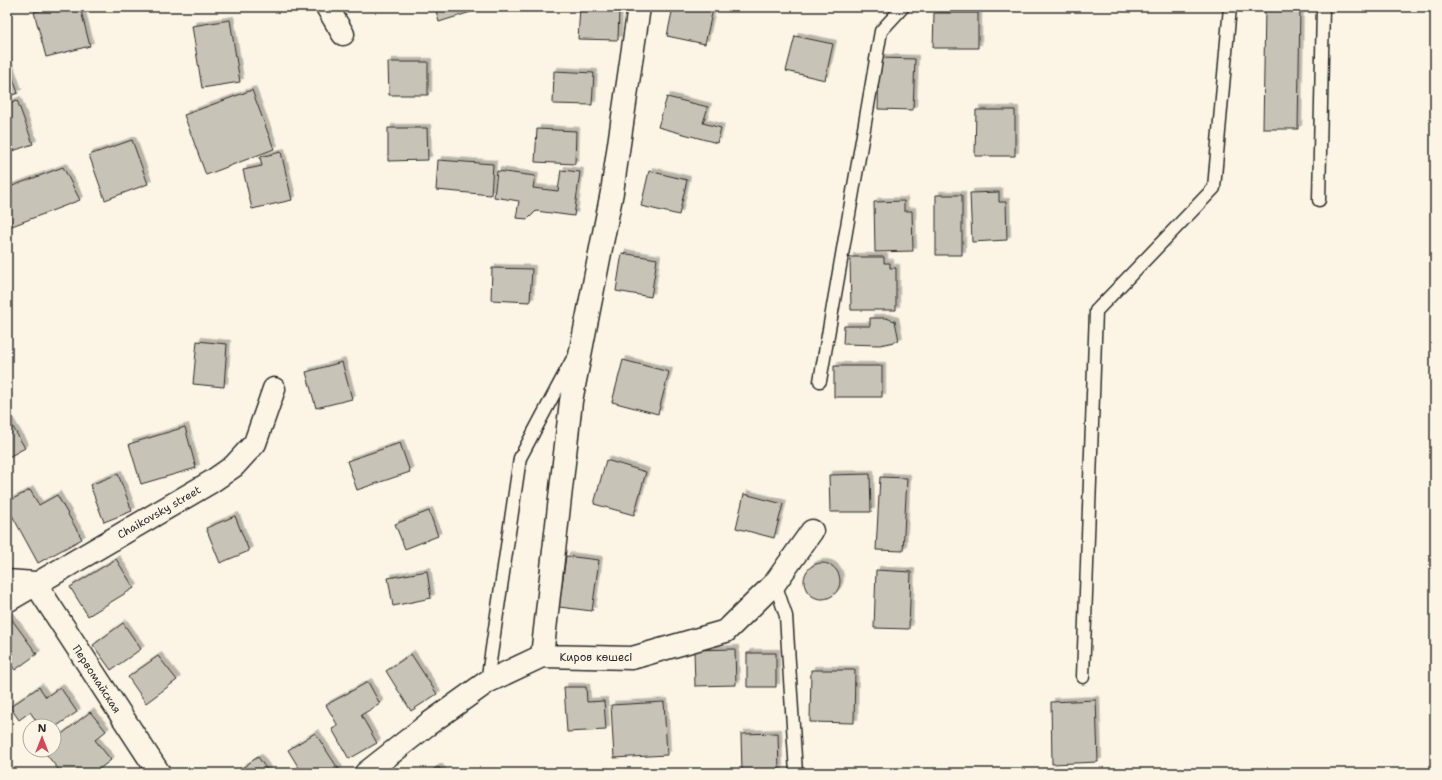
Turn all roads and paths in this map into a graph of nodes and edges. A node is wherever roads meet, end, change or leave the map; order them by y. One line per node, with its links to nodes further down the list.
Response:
1 (327, 7): 6 (street)
2 (639, 7): 8 (street)
3 (903, 7): 9 (lane)
4 (1230, 7): 17 (lane)
5 (1323, 7): 7 (lane)
6 (343, 34)
7 (1319, 200)
8 (583, 339): 16 (street); 18 (lane)
9 (820, 382)
10 (274, 389): 13 (street, Chaikovsky street)
11 (812, 531): 14 (street, Киров көшесі)
12 (7, 580): 13 (street)
13 (35, 583): 15 (street, Chaikovsky street); 19 (street, Первомайская)
14 (776, 583): 16 (street, Киров көшесі); 21 (lane)
15 (7, 601)
16 (542, 656): 18 (street, Киров көшесі)
17 (1083, 677)
18 (487, 682): 20 (street, Киров көшесі)
19 (159, 773)
20 (366, 773)
21 (796, 773)

